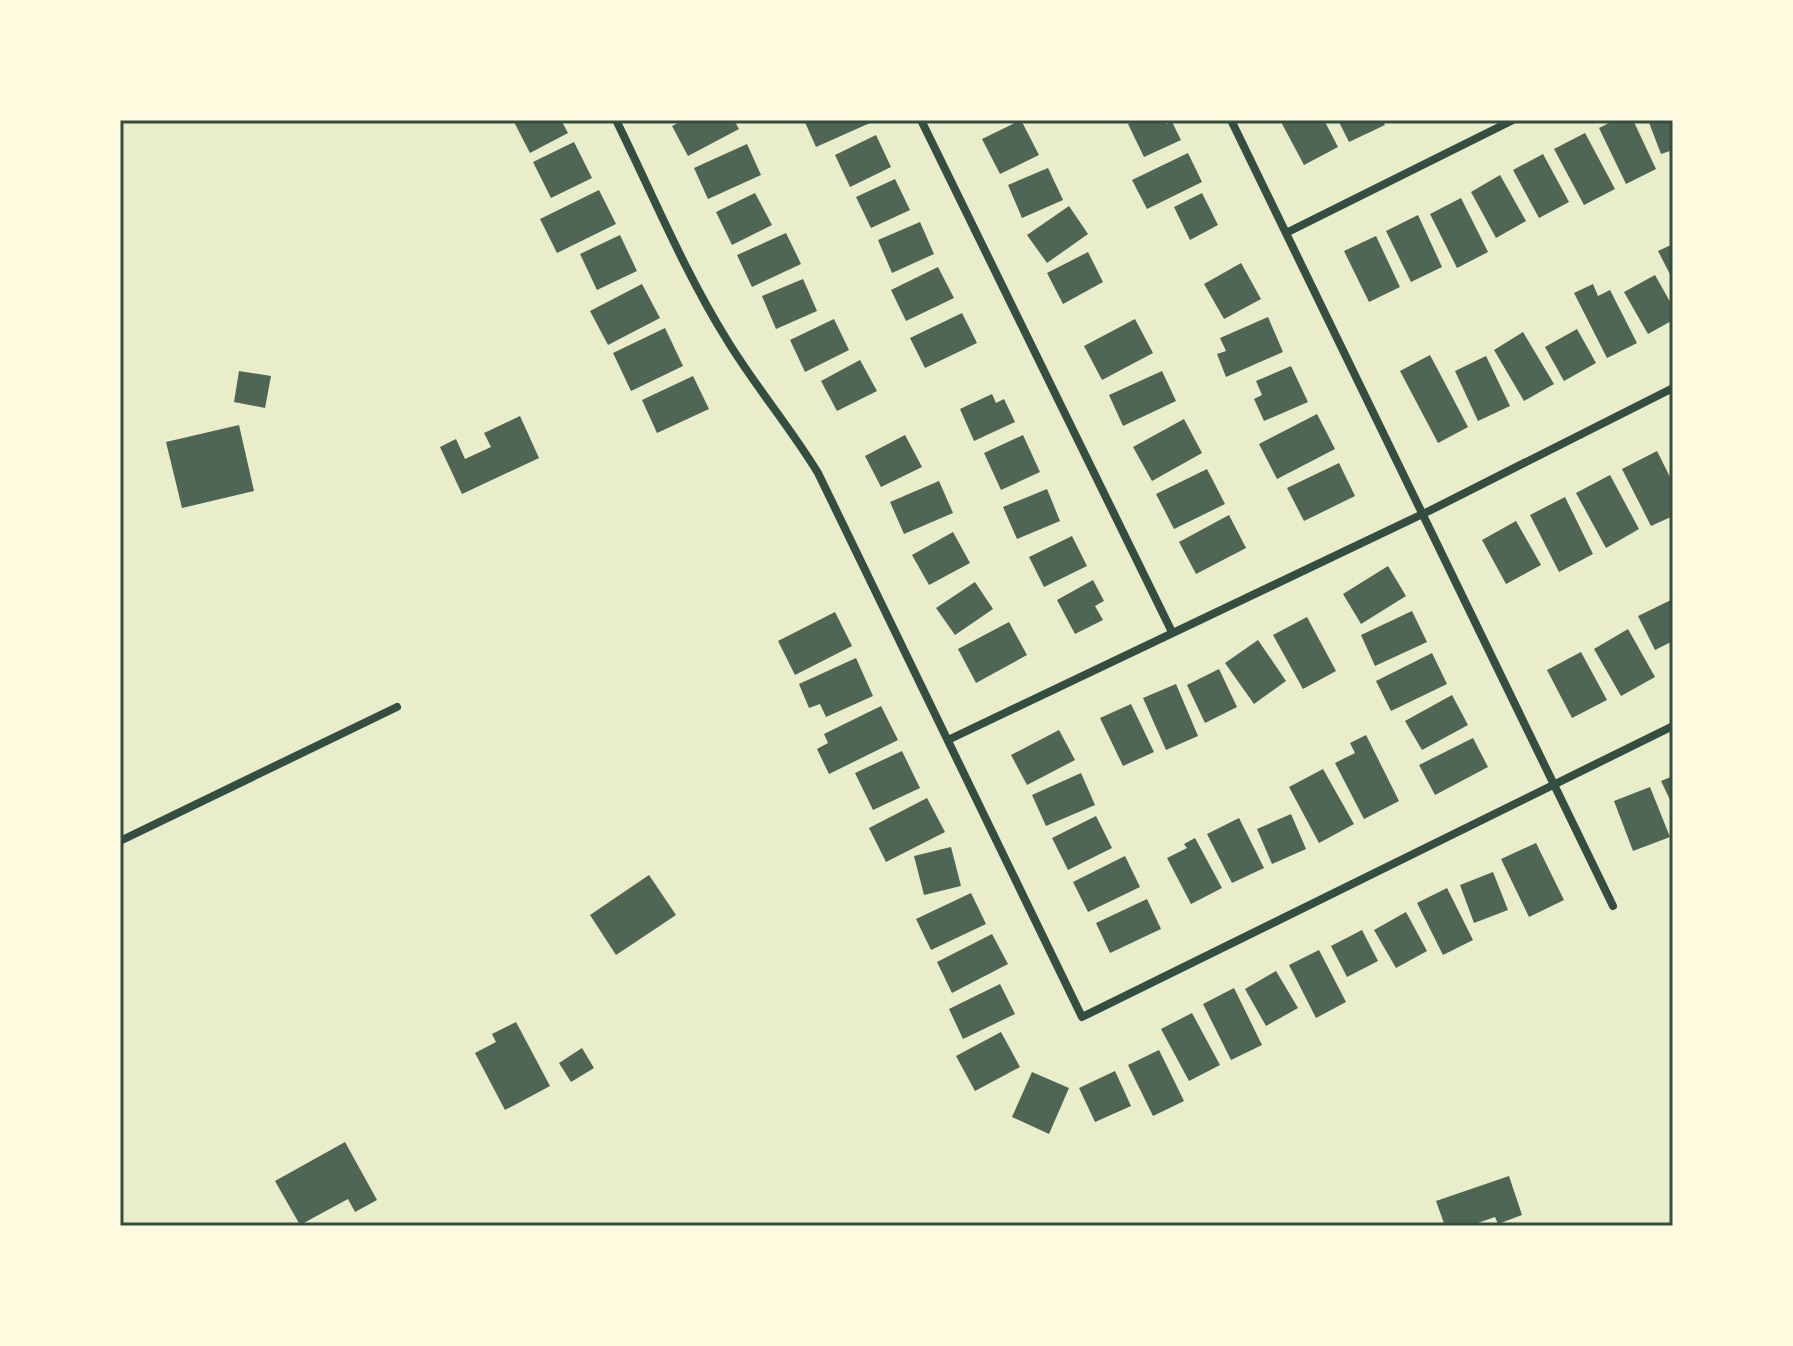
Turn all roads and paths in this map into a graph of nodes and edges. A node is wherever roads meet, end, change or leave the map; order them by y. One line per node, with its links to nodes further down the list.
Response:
1 (616, 120): 11 (street)
2 (921, 120): 8 (street)
3 (1231, 120): 5 (street)
4 (1513, 120): 5 (street)
5 (1286, 233): 7 (street)
6 (1673, 388): 7 (street)
7 (1422, 513): 8 (street); 12 (street)
8 (1172, 632): 11 (street)
9 (397, 707): 13 (street)
10 (1673, 726): 12 (street)
11 (948, 740): 12 (street)
12 (1554, 784): 14 (street)
13 (120, 841)
14 (1613, 906)

